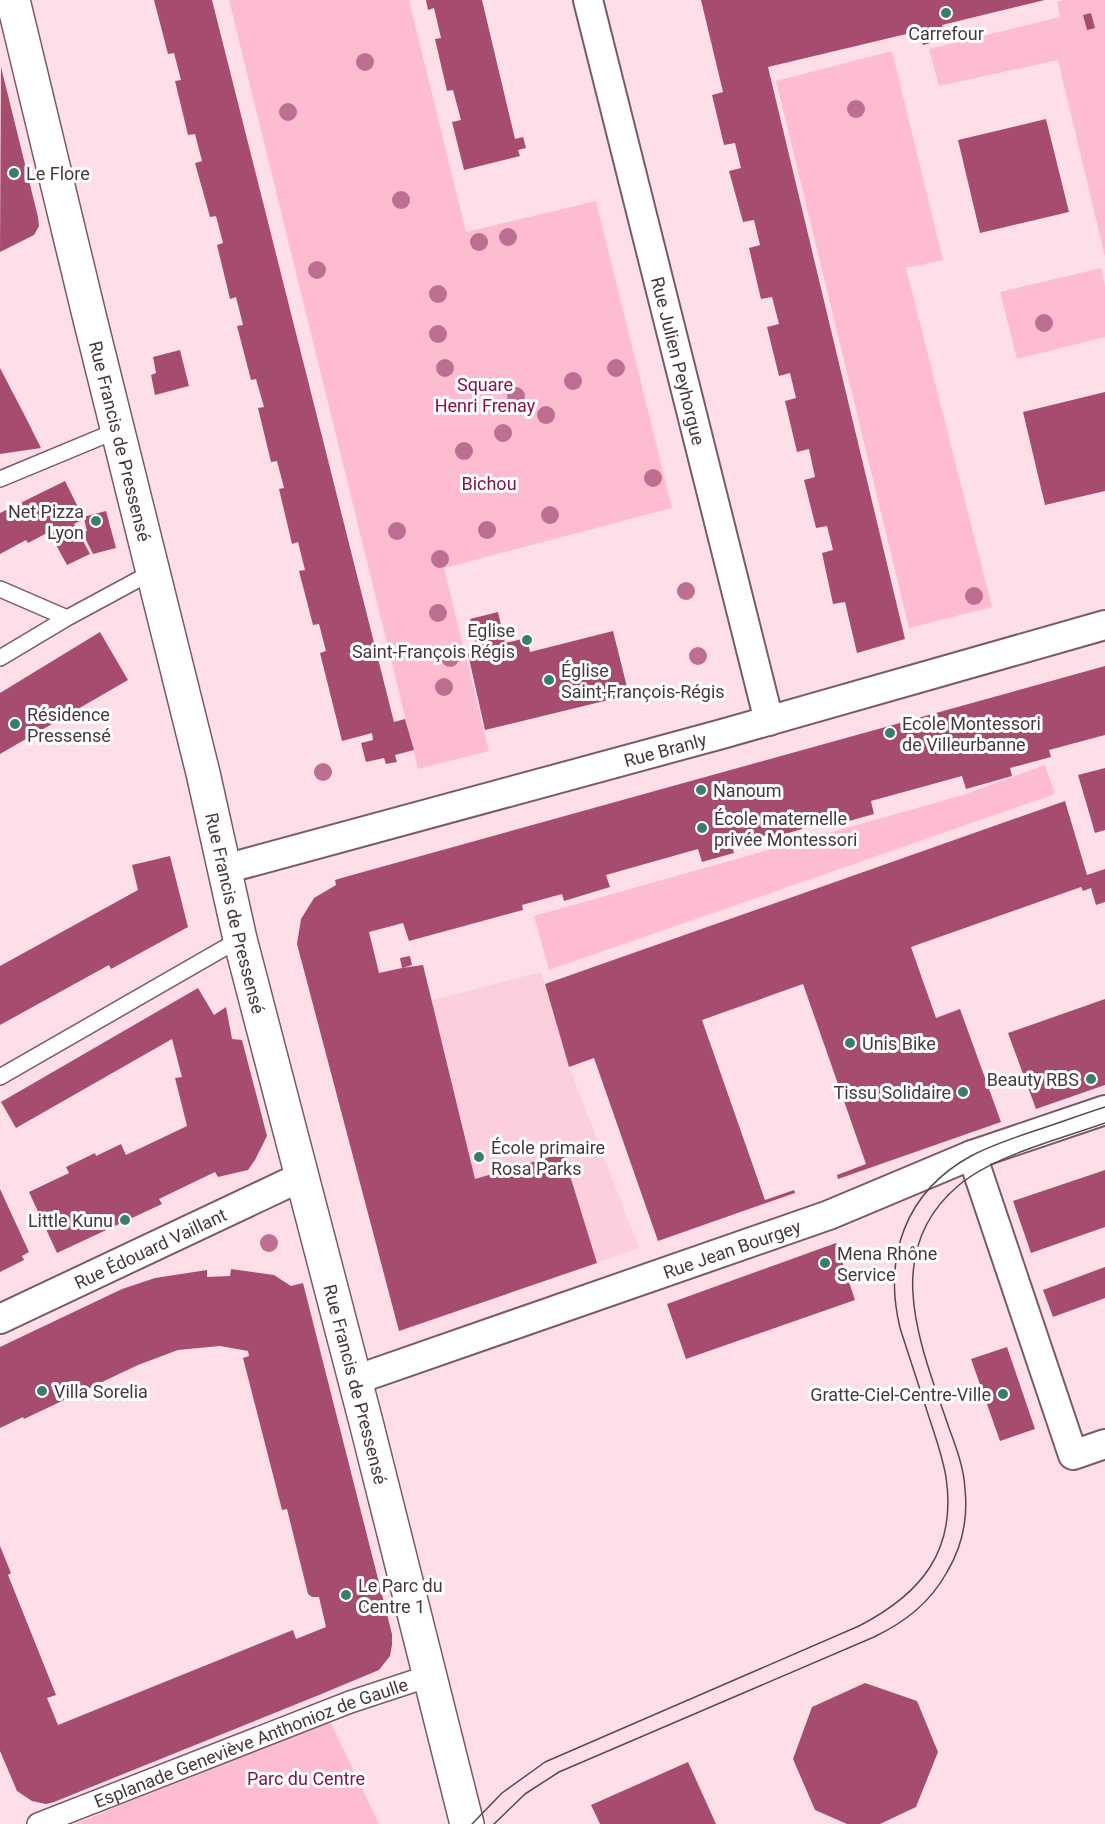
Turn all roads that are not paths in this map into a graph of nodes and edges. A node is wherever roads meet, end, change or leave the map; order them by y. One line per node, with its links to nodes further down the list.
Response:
1 (13, 0): 3 (street, Rue Francis de Pressensé)
2 (588, 0): 10 (street, Rue Julien Peyhorgue)
3 (118, 430): 4 (lane); 5 (street, Rue Francis de Pressensé)
4 (0, 479)
5 (154, 571): 7 (lane); 11 (street, Rue Francis de Pressensé)
6 (0, 589): 7 (lane)
7 (67, 618): 9 (lane)
8 (1105, 626): 10 (street, Rue Branly)
9 (0, 658)
10 (769, 721): 11 (street, Rue Branly)
11 (225, 869): 12 (street, Rue Francis de Pressensé)
12 (240, 939): 13 (lane); 16 (street, Rue Francis de Pressensé)
13 (0, 1077)
14 (1105, 1110): 15 (street, Rue Jean Bourgey)
15 (972, 1155): 18 (street, Rue Jean Bourgey); 19 (street)
16 (301, 1177): 17 (street, Rue Édouard Vaillant); 18 (street, Rue Francis de Pressensé)
17 (0, 1319)
18 (355, 1380): 20 (street, Rue Francis de Pressensé)
19 (1105, 1444)
20 (429, 1676): 21 (street, Esplanade Geneviève Anthonioz de Gaulle); 22 (street, Rue Francis de Pressensé)
21 (38, 1824)
22 (466, 1824)

